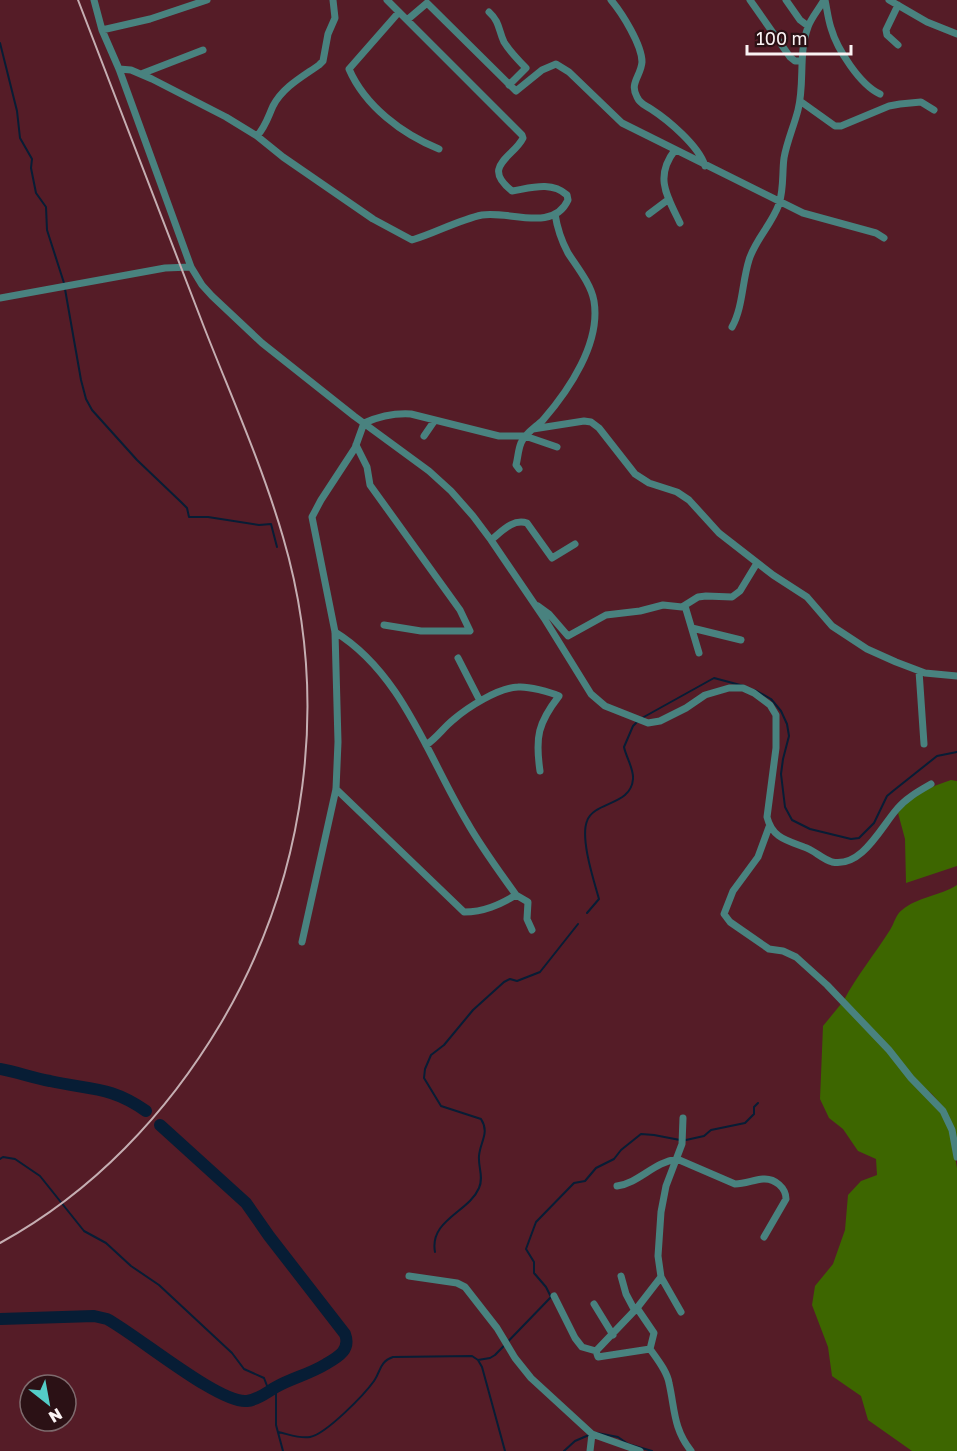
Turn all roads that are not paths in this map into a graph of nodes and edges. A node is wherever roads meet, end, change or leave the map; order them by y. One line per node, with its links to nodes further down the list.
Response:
1 (94, 0): 15 (street)
2 (207, 0): 15 (street)
3 (333, 0): 26 (street)
4 (387, 0): 11 (street)
5 (611, 0): 29 (street)
6 (750, 0): 19 (street)
7 (786, 0): 14 (street)
8 (825, 0): 14 (street); 23 (street)
9 (889, 0): 10 (street)
10 (898, 5): 16 (street); 17 (street)
11 (399, 12): 13 (street); 27 (street)
12 (489, 12): 22 (street)
13 (407, 20): 22 (street); 32 (street)
14 (808, 26): 19 (street)
15 (102, 30): 21 (street)
16 (957, 34)
17 (898, 45)
18 (203, 50): 20 (street)
19 (802, 61): 24 (street)
20 (141, 74): 21 (street); 26 (street)
21 (121, 75): 36 (street)
22 (509, 85): 28 (street)
23 (880, 94)
24 (800, 101): 25 (street); 31 (street)
25 (934, 110)
26 (257, 136): 32 (street)
27 (439, 149)
28 (675, 150): 29 (street); 30 (street)
29 (705, 166): 31 (street)
30 (669, 199): 33 (street); 34 (street)
31 (780, 202): 35 (street); 38 (street)
32 (555, 214): 41 (street)
33 (649, 214)
34 (680, 223)
35 (884, 238)
36 (190, 267): 37 (street); 40 (street)
37 (0, 298)
38 (732, 327)
39 (435, 420): 40 (street); 42 (street); 43 (street)
40 (364, 423): 44 (street); 47 (street)
41 (533, 429): 43 (street); 49 (street)
42 (424, 436)
43 (525, 436): 45 (street); 46 (street)
44 (356, 445): 52 (street); 54 (street)
45 (557, 447)
46 (519, 469)
47 (491, 540): 48 (street); 50 (street)
48 (575, 544)
49 (757, 563): 51 (street); 58 (street)
50 (534, 602): 51 (street); 66 (street)
51 (685, 606): 53 (street)
52 (384, 625)
53 (692, 628): 55 (street); 56 (street)
54 (335, 632): 62 (street); 65 (street)
55 (741, 640)
56 (699, 652)
57 (458, 658): 60 (street)
58 (919, 671): 59 (street); 61 (street)
59 (957, 675)
60 (480, 701): 62 (street); 63 (street)
61 (924, 744)
62 (426, 745): 67 (street)
63 (540, 771)
64 (931, 784): 66 (street)
65 (336, 789): 67 (street); 69 (street)
66 (769, 827): 71 (street)
67 (516, 895): 68 (street)
68 (532, 930)
69 (302, 942)
70 (683, 1118): 72 (street)
71 (957, 1157)
72 (677, 1159): 73 (street); 74 (street); 77 (street)
73 (617, 1186)
74 (764, 1237)
75 (409, 1276): 85 (street)
76 (621, 1276): 80 (street)
77 (661, 1277): 80 (street); 81 (street)
78 (554, 1296): 84 (street)
79 (594, 1304): 82 (street)
80 (636, 1309): 82 (street); 83 (street)
81 (681, 1312)
82 (613, 1335): 84 (street)
83 (650, 1349): 84 (street); 88 (street)
84 (596, 1351)
85 (591, 1434): 86 (street); 87 (street)
86 (590, 1451)
87 (640, 1451)
88 (691, 1451)

